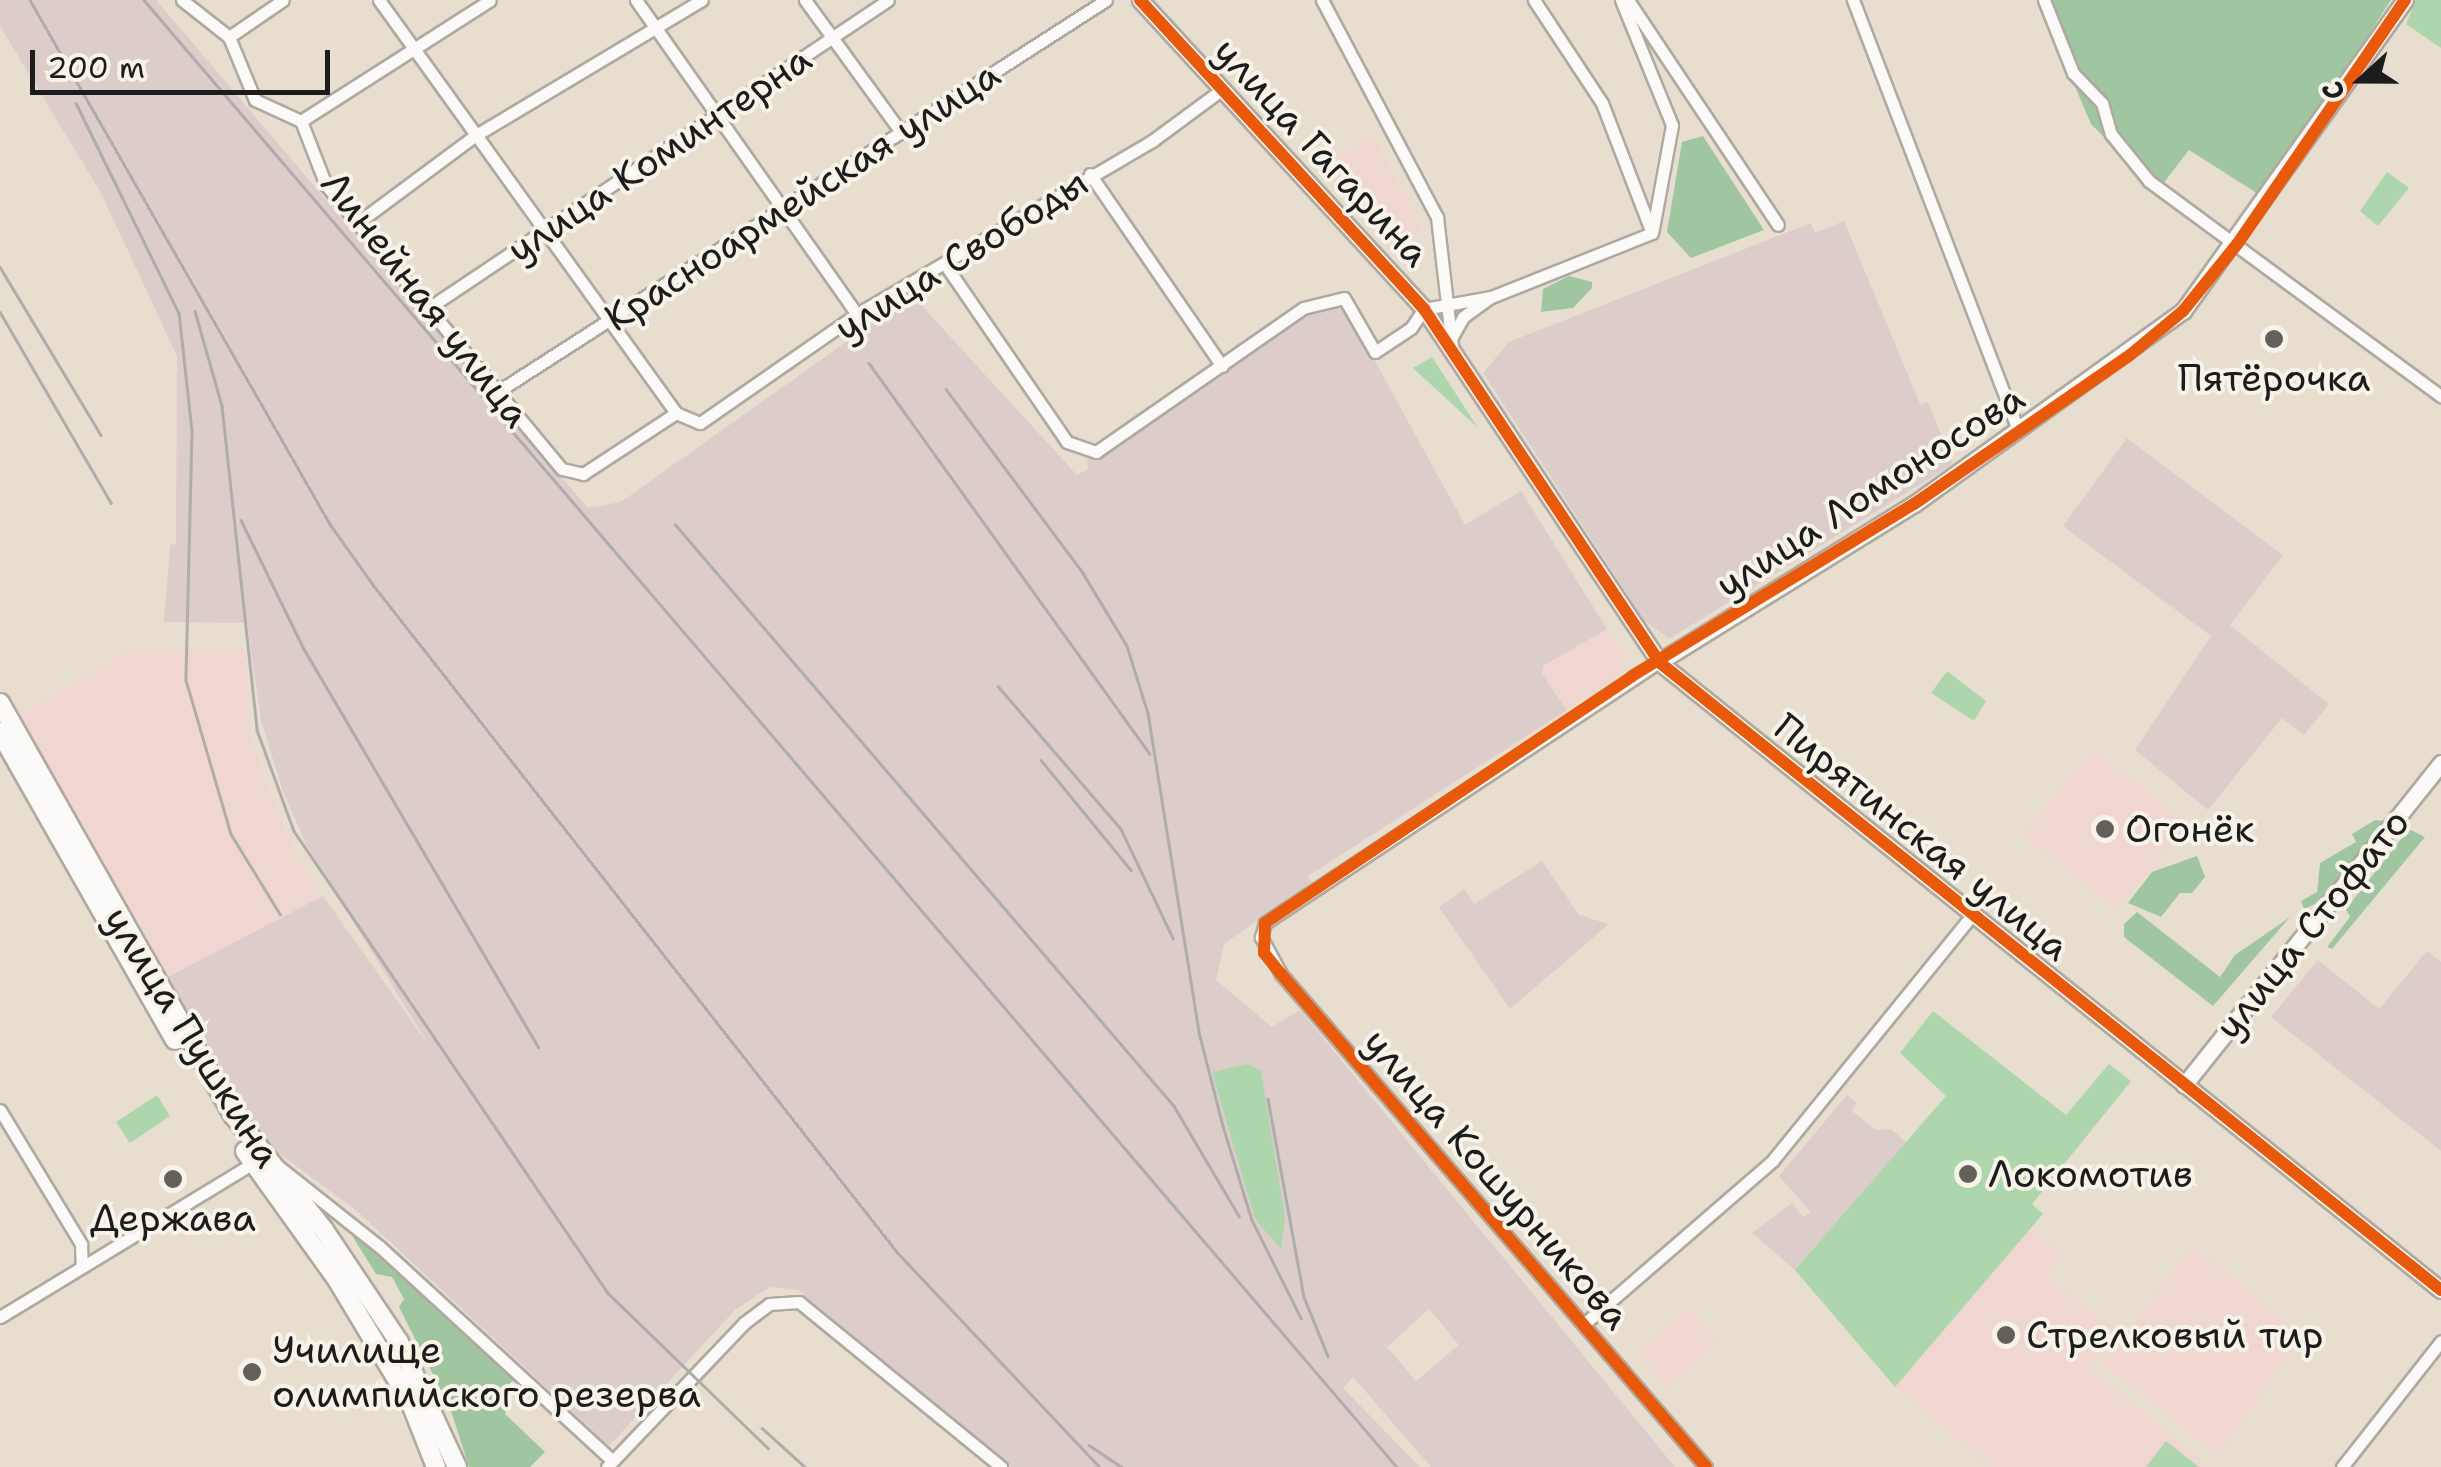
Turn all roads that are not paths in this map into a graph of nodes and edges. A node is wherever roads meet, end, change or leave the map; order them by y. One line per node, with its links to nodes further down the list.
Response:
1 (182, 0): 18 (street)
2 (283, 0): 18 (street)
3 (379, 0): 20 (street)
4 (490, 0): 20 (street)
5 (636, 0): 17 (street)
6 (702, 0): 17 (street)
7 (805, 0): 19 (street)
8 (888, 0): 19 (street, улица Коминтерна)
9 (1106, 0): 24 (street, Красноармейская улица)
10 (1140, 0): 21 (street, улица Гагарина)
11 (1322, 0): 35 (street)
12 (1534, 0): 31 (street)
13 (1624, 0): 29 (street); 31 (street)
14 (1852, 0): 45 (street)
15 (2044, 0): 32 (street)
16 (2405, 0): 32 (street, улица Ломоносова)
17 (656, 29): 22 (street); 25 (street)
18 (229, 37): 23 (street)
19 (833, 38): 22 (street, улица Коминтерна); 24 (street)
20 (413, 47): 23 (street); 25 (street)
21 (1224, 88): 26 (street, улица Свободы); 37 (street, улица Гагарина)
22 (718, 117): 27 (street); 30 (street, улица Коминтерна)
23 (301, 121): 28 (street, Линейная улица)
24 (902, 132): 27 (street, Красноармейская улица)
25 (476, 135): 28 (street); 30 (street)
26 (1090, 174): 33 (street, улица Свободы); 41 (street)
27 (784, 210): 38 (street); 39 (street, Красноармейская улица)
28 (360, 221): 36 (street, Линейная улица)
29 (1778, 225)
30 (545, 231): 36 (street, улица Коминтерна); 39 (street)
31 (1652, 233): 34 (street)
32 (2238, 243): 43 (street); 45 (street, улица Ломоносова)
33 (944, 262): 38 (street, улица Свободы); 41 (street)
34 (1491, 297): 35 (street); 40 (street)
35 (1448, 304): 37 (street); 40 (street)
36 (430, 308): 42 (street, Линейная улица)
37 (1424, 309): 40 (street, улица Гагарина); 41 (street)
38 (857, 314): 44 (street, улица Свободы)
39 (610, 320): 42 (street, Красноармейская улица); 44 (street)
40 (1452, 345): 46 (street, Пирятинская улица)
41 (1222, 366)
42 (497, 392): 44 (street, Линейная улица)
43 (2441, 396)
44 (676, 413)
45 (2018, 429): 46 (street, улица Ломоносова)
46 (1660, 662): 50 (street, Пирятинская улица); 51 (street, улица Ломоносова)
47 (0, 703): 54 (main road, улица Пушкина)
48 (0, 732): 54 (main road, улица Пушкина)
49 (2441, 763): 52 (street, улица Стофато)
50 (1972, 915): 52 (street, Пирятинская улица); 58 (street)
51 (1265, 923): 58 (street, улица Кошурникова)
52 (2184, 1084): 56 (street, Пирятинская улица)
53 (0, 1110): 55 (street)
54 (258, 1161): 55 (street); 60 (street); 61 (main road, улица Пушкина); 62 (main road, улица Пушкина)
55 (82, 1267): 57 (street)
56 (2441, 1290)
57 (0, 1317)
58 (1584, 1324): 64 (street, улица Кошурникова)
59 (2441, 1341): 65 (street)
60 (610, 1464): 63 (street)
61 (436, 1467)
62 (457, 1467)
63 (1001, 1467)
64 (1706, 1467)
65 (2342, 1467)

